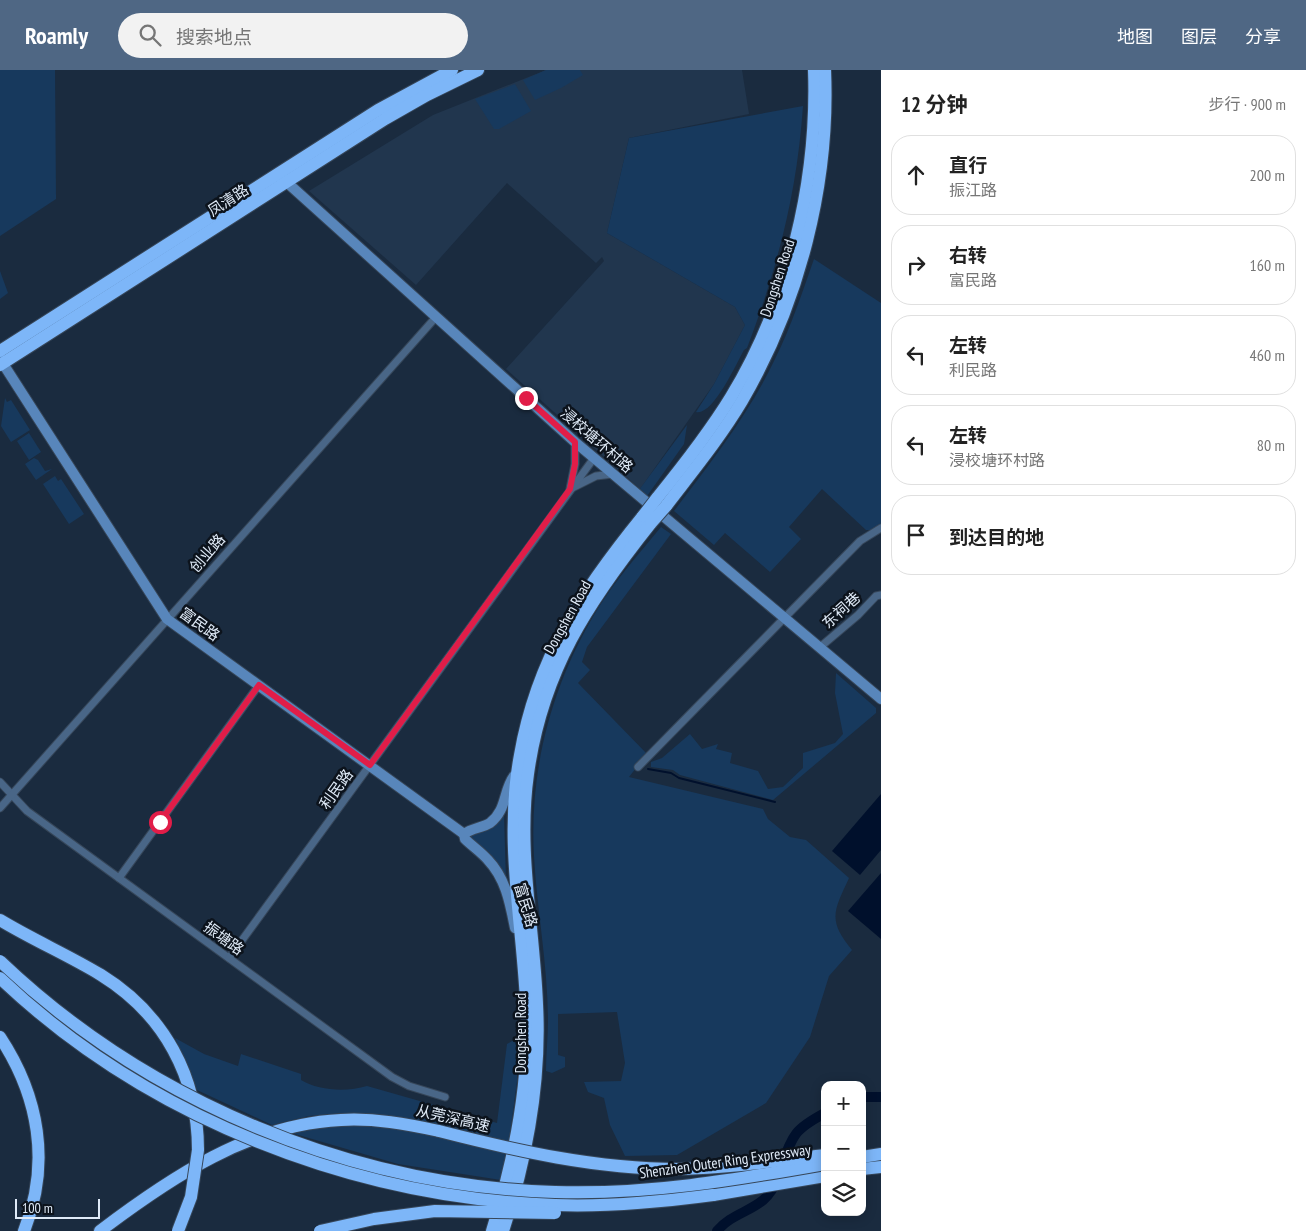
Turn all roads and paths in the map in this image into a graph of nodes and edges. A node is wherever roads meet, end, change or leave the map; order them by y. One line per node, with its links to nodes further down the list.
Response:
1 (452, 70): 6 (highway, 凤清路)
2 (478, 70): 6 (highway, 凤清路)
3 (814, 70): 5 (highway, Dongshen Road)
4 (825, 70): 5 (highway, Dongshen Road)
5 (819, 128): 13 (highway, Dongshen Road, bridge)
6 (282, 178): 7 (street, 浸校塘环村路); 8 (highway, 凤清路)
7 (436, 317): 9 (street, 浸校塘环村路); 17 (street, 创业路)
8 (1, 359): 17 (street, 富民路)
9 (575, 442): 10 (street, 浸校塘环村路); 12 (street, 利民路)
10 (594, 458): 11 (street, 浸校塘环村路); 12 (street, 利民路)
11 (613, 474): 12 (street, 利民路); 16 (street, 浸校塘环村路)
12 (570, 489): 21 (street, 利民路)
13 (647, 520): 23 (highway, Dongshen Road); 50 (highway, Dongshen Road)
14 (881, 528): 16 (street)
15 (881, 595): 18 (street, 东祠巷)
16 (784, 618): 18 (street, 浸校塘环村路); 22 (street)
17 (167, 619): 19 (street, 富民路); 25 (street, 创业路)
18 (819, 648): 20 (street, 浸校塘环村路)
19 (259, 685): 21 (street, 富民路); 28 (street)
20 (881, 700)
21 (370, 765): 27 (street, 富民路); 31 (street, 利民路)
22 (638, 767)
23 (517, 771): 27 (street); 30 (highway, Dongshen Road)
24 (0, 782): 25 (street, 振塘路)
25 (11, 796): 26 (street, 创业路); 28 (street, 振塘路)
26 (0, 808)
27 (464, 834): 30 (street, 富民路)
28 (119, 878): 31 (street, 振塘路)
29 (0, 920): 47 (highway, bridge)
30 (521, 940): 49 (highway, Dongshen Road)
31 (229, 958): 35 (street, 振塘路)
32 (0, 961): 40 (highway, Shenzhen Outer Ring Expressway, bridge)
33 (0, 978): 44 (highway, Shenzhen Outer Ring Expressway, bridge)
34 (0, 1037): 45 (highway)
35 (445, 1097)
36 (866, 1152): 37 (highway)
37 (881, 1153): 39 (highway)
38 (821, 1155): 46 (highway, 从莞深高速, bridge)
39 (866, 1156)
40 (821, 1165)
41 (881, 1166): 42 (highway)
42 (866, 1169)
43 (821, 1177): 44 (highway, Shenzhen Outer Ring Expressway)
44 (714, 1195): 48 (highway, bridge)
45 (24, 1231)
46 (100, 1231)
47 (178, 1231)
48 (320, 1231)
49 (492, 1231)
50 (503, 1231)

